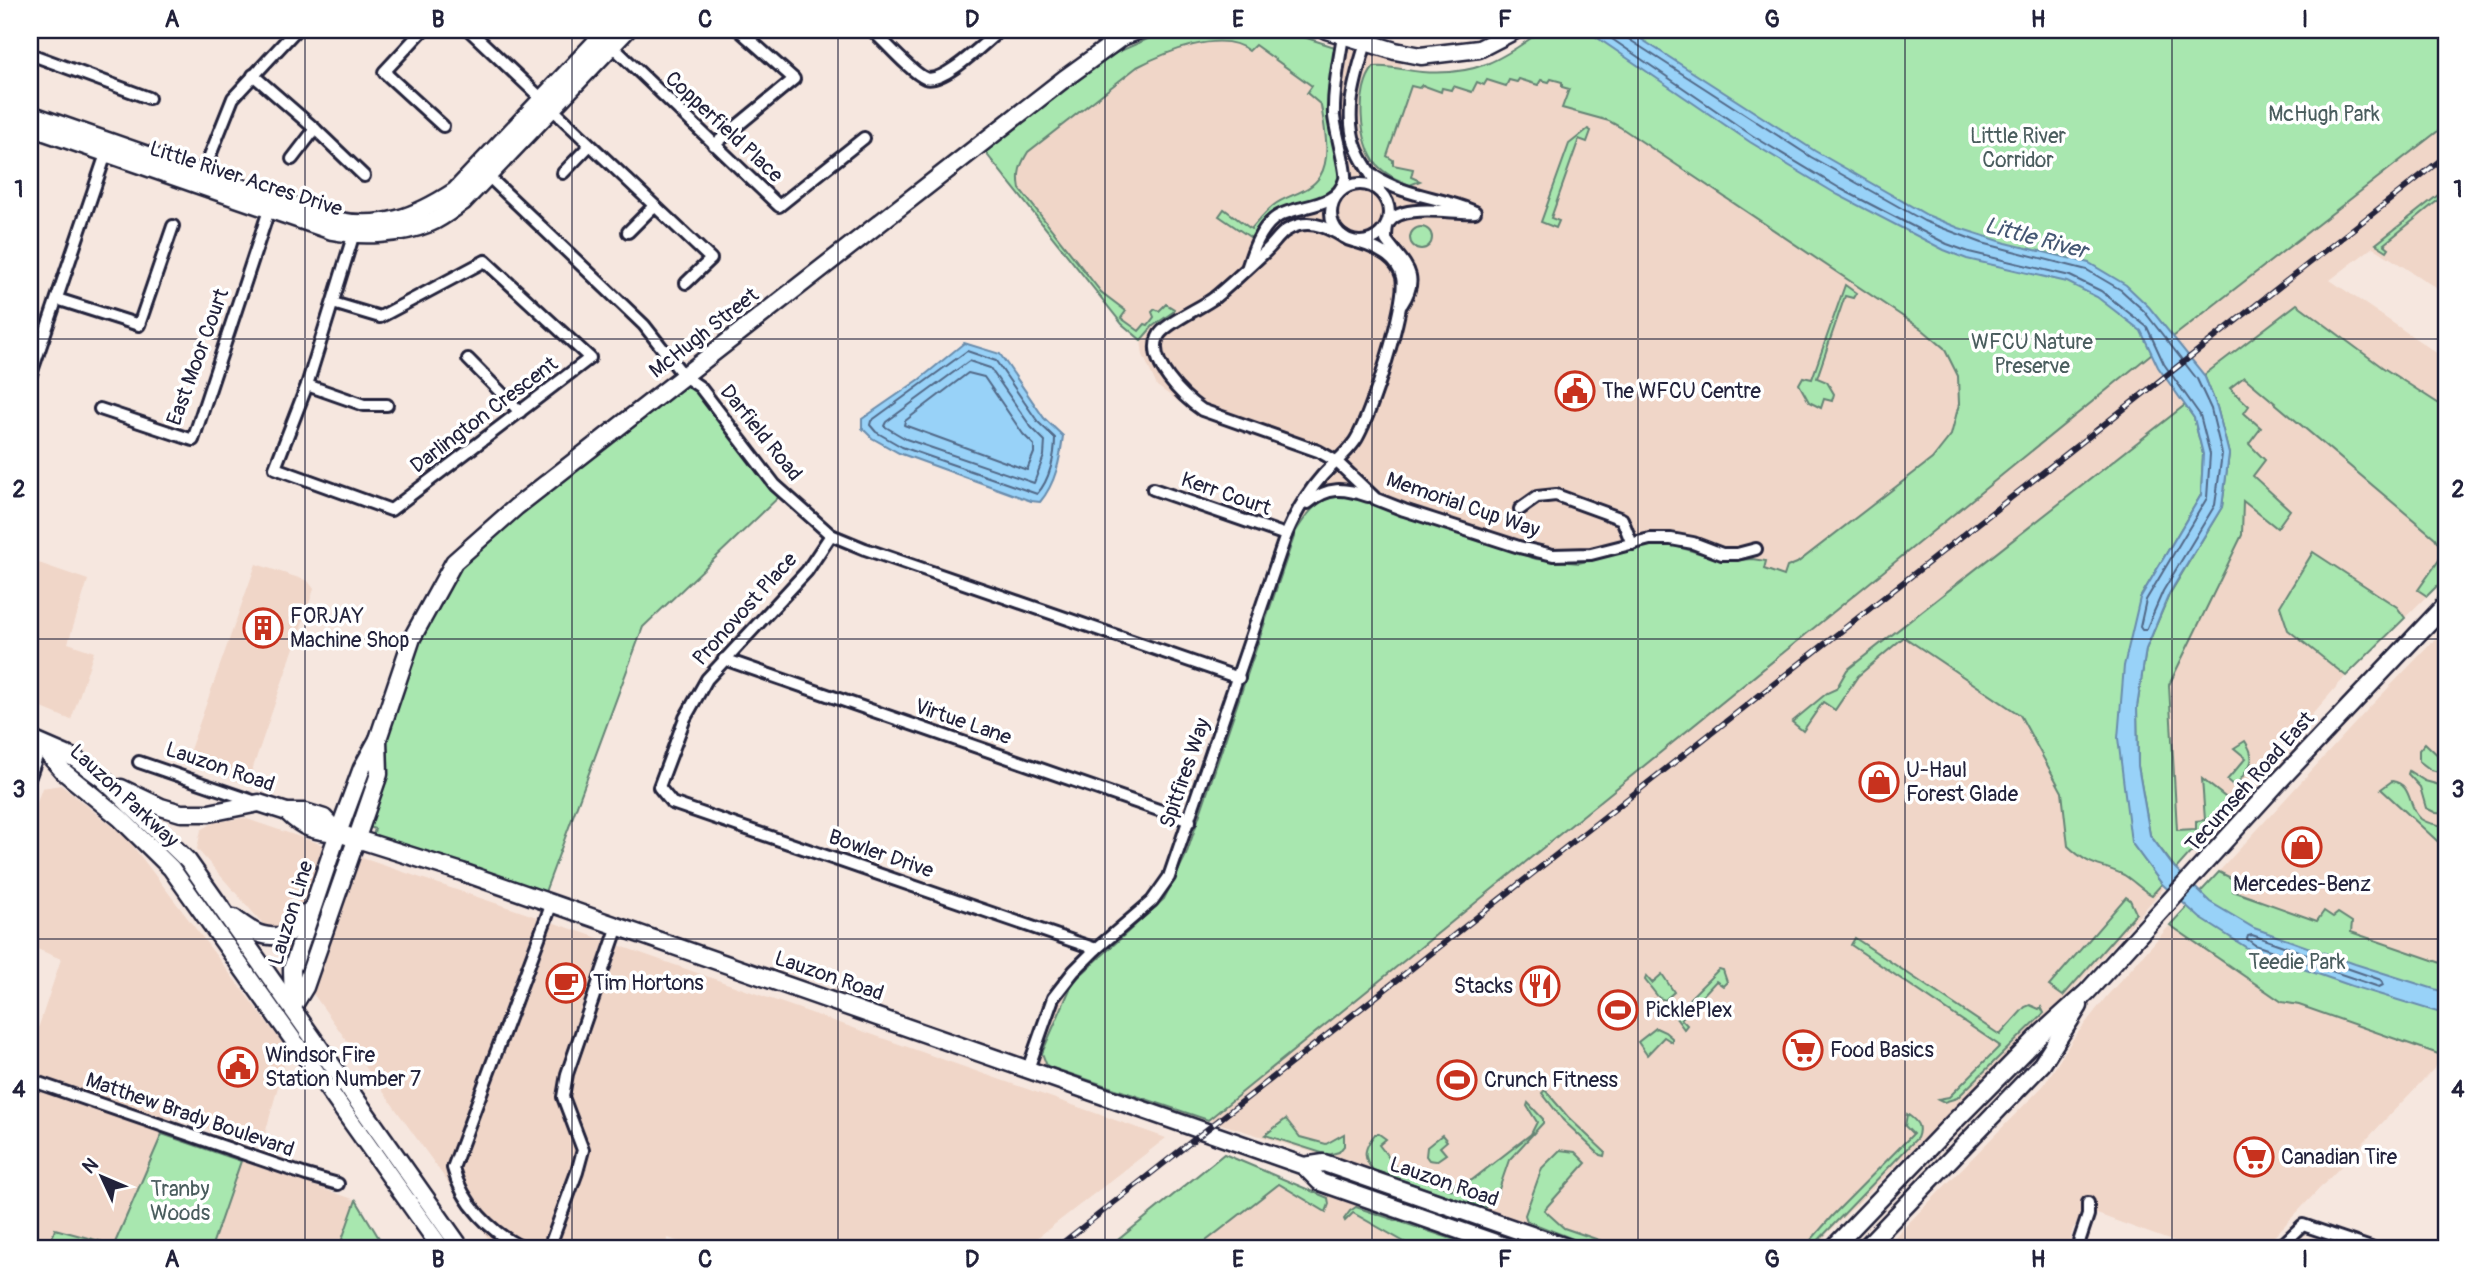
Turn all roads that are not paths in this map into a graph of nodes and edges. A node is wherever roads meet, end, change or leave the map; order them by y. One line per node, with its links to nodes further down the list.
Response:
1 (296, 30): 15 (street)
2 (423, 30): 19 (street)
3 (469, 30): 17 (street)
4 (627, 30): 11 (main road, Little River Acres Drive)
5 (739, 30): 23 (street)
6 (872, 30): 7 (street)
7 (999, 30)
8 (1140, 30): 48 (main road, McHugh Street)
9 (1326, 30): 12 (main road)
10 (1516, 30): 13 (main road)
11 (604, 35): 17 (main road, Little River Acres Drive); 23 (street, Copperfield Place)
12 (1343, 36): 13 (main road); 33 (street)
13 (1366, 43): 29 (street)
14 (30, 54): 16 (street)
15 (253, 75): 21 (street); 31 (street)
16 (149, 98)
17 (547, 103): 24 (street); 27 (main road, Little River Acres Drive)
18 (30, 114): 25 (main road, Little River Acres Drive)
19 (443, 126)
20 (30, 127): 25 (main road, Little River Acres Drive)
21 (315, 129): 26 (street); 30 (street)
22 (864, 138): 23 (street, Copperfield Place)
23 (714, 145)
24 (589, 146): 28 (street); 35 (street)
25 (108, 149): 31 (main road, Little River Acres Drive); 44 (street)
26 (292, 159)
27 (483, 171): 38 (main road, Little River Acres Drive); 48 (street, Darfield Road)
28 (563, 173)
29 (1373, 175): 32 (street); 36 (street)
30 (364, 176)
31 (200, 180): 34 (main road, Little River Acres Drive)
32 (1378, 190): 33 (street); 36 (street)
33 (1339, 191): 40 (street); 42 (street)
34 (271, 205): 38 (main road, Little River Acres Drive); 52 (street, East Moor Court)
35 (654, 206): 39 (street); 43 (street)
36 (1387, 225): 41 (street); 46 (street)
37 (173, 226): 44 (street)
38 (355, 230): 45 (street, Darlington Crescent)
39 (628, 232)
40 (1343, 237): 41 (street); 42 (street, Memorial Cup Way)
41 (1357, 242): 46 (street)
42 (1248, 267): 54 (street, Memorial Cup Way)
43 (686, 282)
44 (57, 299): 49 (street)
45 (333, 303): 50 (street, Darlington Crescent); 53 (street, Darlington Crescent)
46 (1401, 306): 54 (street)
47 (468, 359): 53 (street)
48 (684, 376): 59 (street, Darfield Road); 66 (main road, McHugh Street)
49 (30, 377)
50 (307, 385): 51 (street); 53 (street, Darlington Crescent)
51 (387, 405)
52 (100, 409)
53 (520, 412)
54 (1336, 461): 56 (street, Memorial Cup Way); 58 (street, Spitfires Way)
55 (1153, 489): 60 (street, Kerr Court)
56 (1376, 499): 58 (street); 61 (street, Memorial Cup Way)
57 (1520, 509): 61 (street)
58 (1295, 514): 60 (street, Spitfires Way)
59 (831, 535): 64 (street, Pronovost Place); 65 (street, Darfield Road)
60 (1286, 536): 65 (street, Spitfires Way)
61 (1632, 544): 62 (street, Memorial Cup Way)
62 (1756, 549)
63 (2447, 603): 81 (main road, Tecumseh Road East)
64 (724, 659): 71 (street, Pronovost Place); 73 (street, Virtue Lane)
65 (1238, 678): 73 (street, Spitfires Way)
66 (378, 738): 74 (main road, McHugh Street); 75 (main road, McHugh Street)
67 (35, 743): 69 (street); 70 (main road, Lauzon Parkway); 83 (main road, Lauzon Parkway)
68 (139, 762): 72 (street, Lauzon Road)
69 (30, 776)
70 (103, 779): 72 (main road); 78 (main road, Lauzon Parkway)
71 (659, 787): 80 (street, Bowler Drive)
72 (258, 803): 74 (main road, Lauzon Road)
73 (1190, 821): 80 (street, Spitfires Way)
74 (338, 833): 75 (main road, Lauzon Road); 77 (main road, Lauzon Line)
75 (356, 840): 76 (main road, Lauzon Road); 82 (main road, Lauzon Line)
76 (552, 903): 79 (main road, Lauzon Road); 91 (street)
77 (313, 905): 78 (main road); 82 (main road, Lauzon Line)
78 (223, 910): 82 (main road, Lauzon Parkway)
79 (618, 926): 84 (main road, Lauzon Road); 92 (street)
80 (1096, 949): 84 (street, Spitfires Way)
81 (2087, 992): 95 (main road, Tecumseh Road East); 96 (main road, Tecumseh Road East)
82 (293, 1007): 83 (main road, Lauzon Line); 90 (main road, Lauzon Parkway)
83 (278, 1017): 89 (main road, Lauzon Parkway)
84 (1028, 1069): 86 (main road, Lauzon Road)
85 (30, 1080): 87 (street, Matthew Brady Boulevard)
86 (1304, 1166): 93 (main road, Lauzon Road); 94 (main road, Lauzon Road)
87 (338, 1184)
88 (2088, 1203): 97 (street)
89 (441, 1248)
90 (461, 1248)
91 (523, 1248)
92 (550, 1248)
93 (1510, 1248)
94 (1569, 1248)
95 (1833, 1248)
96 (1865, 1248)
97 (2077, 1248)
98 (2278, 1248): 99 (street)
99 (2371, 1248)

